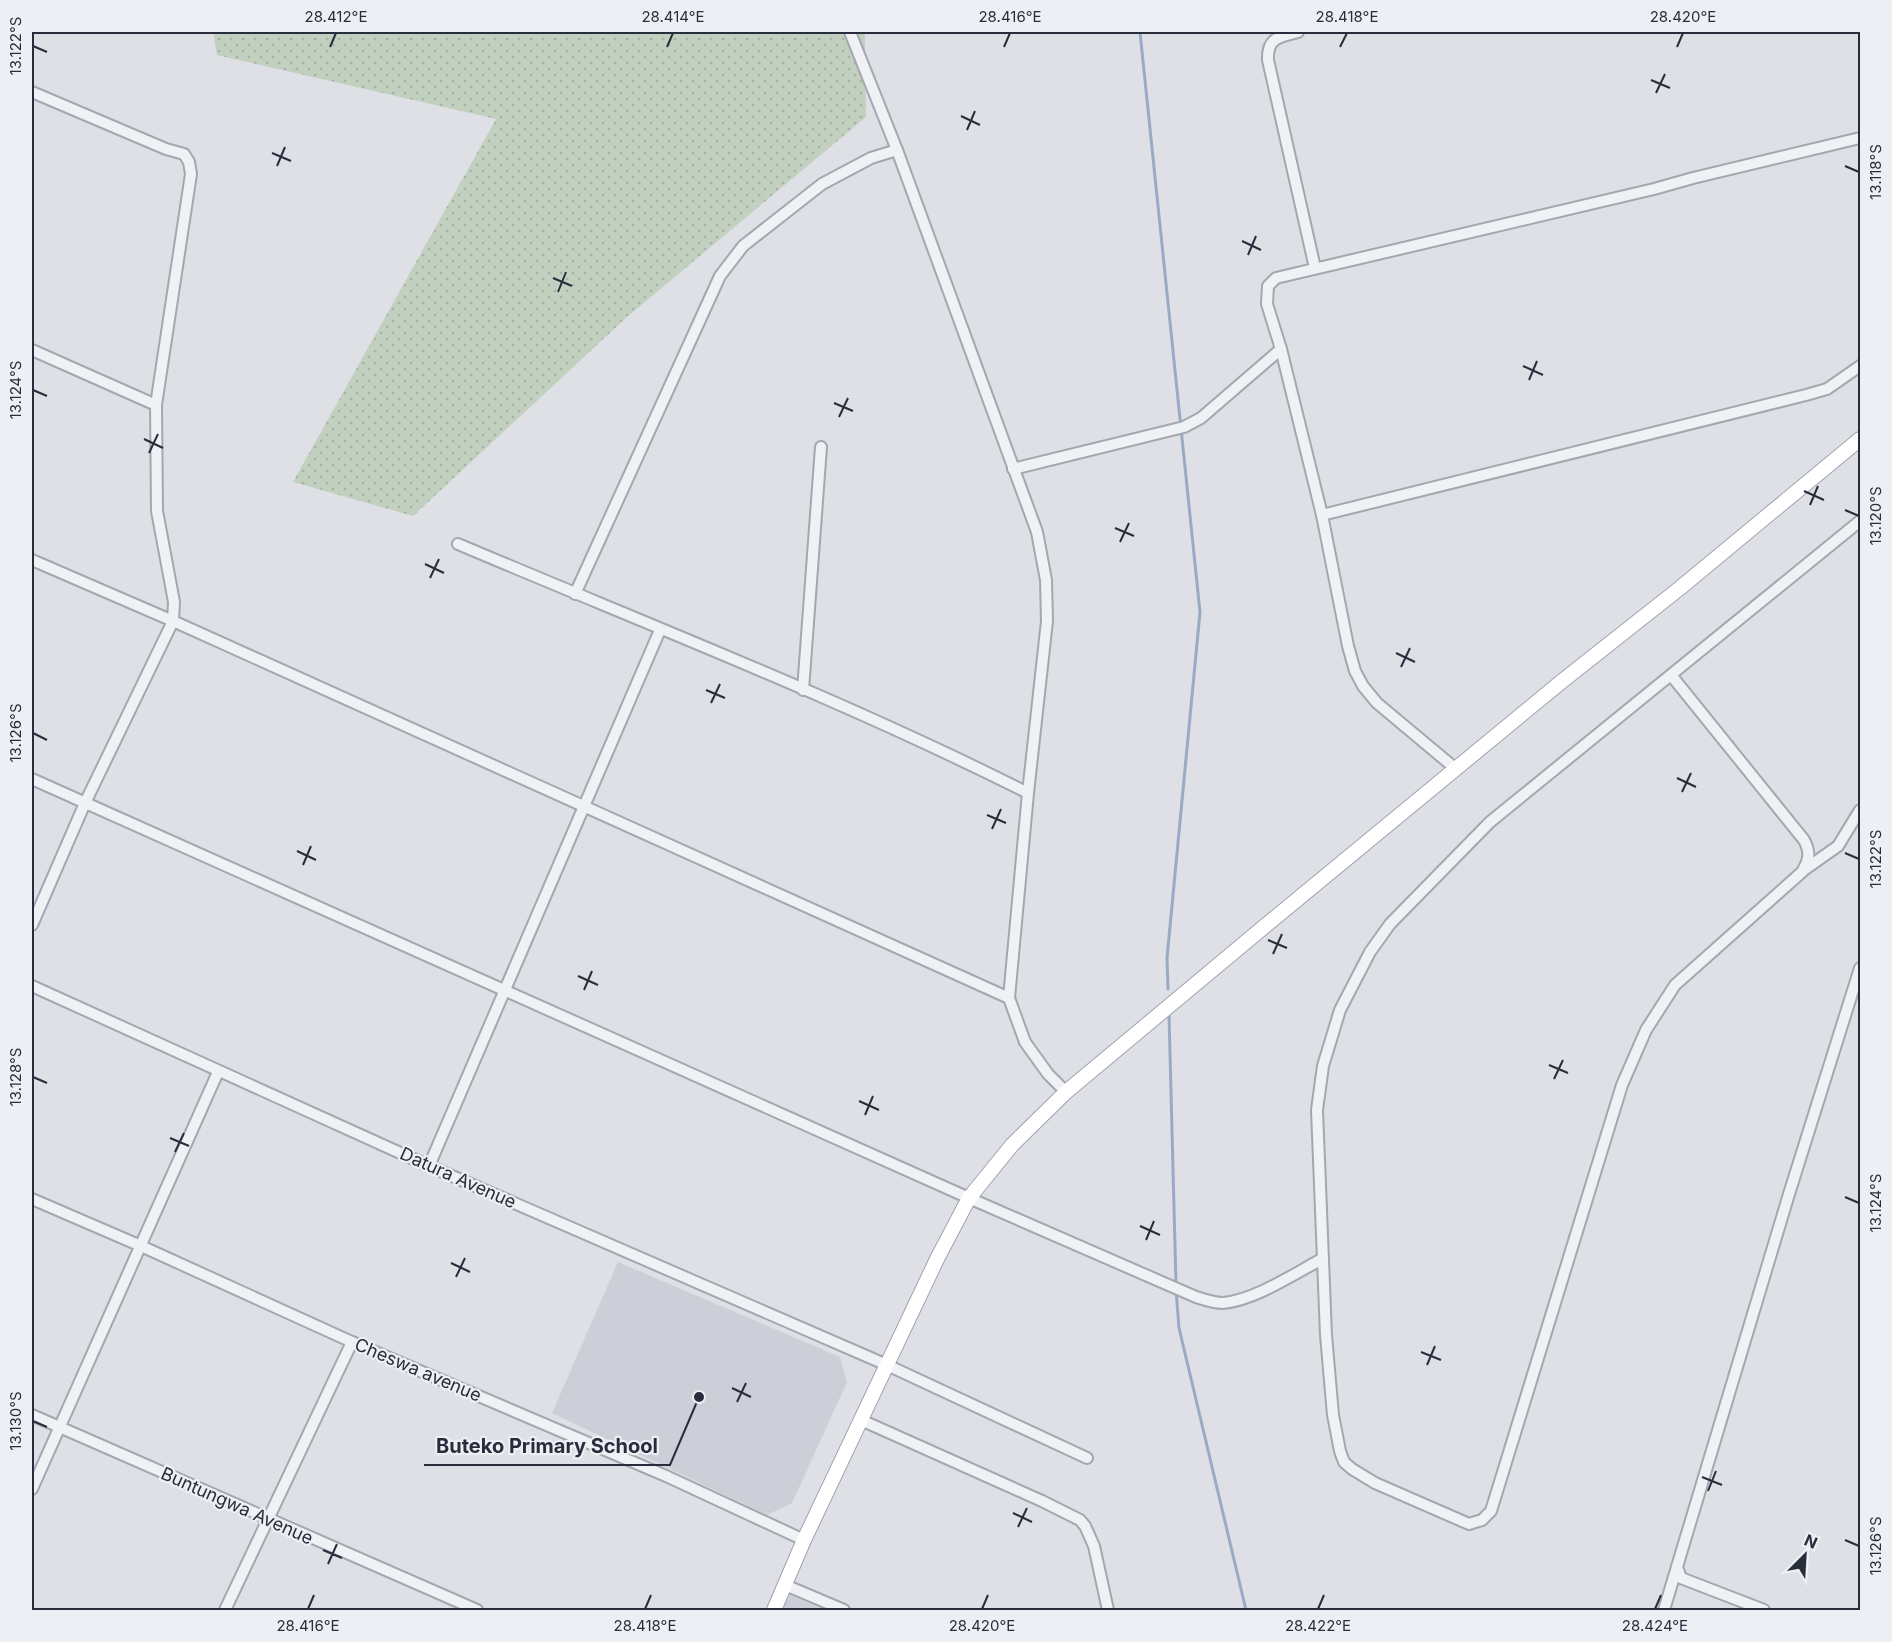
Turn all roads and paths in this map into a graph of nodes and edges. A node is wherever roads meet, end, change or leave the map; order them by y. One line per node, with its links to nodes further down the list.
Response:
1 (850, 32): 5 (street)
2 (1298, 32): 6 (street)
3 (32, 92): 10 (street)
4 (1860, 138): 6 (street)
5 (897, 150): 13 (street); 18 (street)
6 (1315, 268): 8 (street)
7 (32, 350): 10 (street)
8 (1281, 350): 13 (street); 14 (street)
9 (1860, 366): 14 (street)
10 (156, 405): 19 (street)
11 (1860, 439): 23 (main road)
12 (821, 447): 22 (street)
13 (1013, 470): 25 (street)
14 (1322, 515): 23 (street)
15 (1860, 521): 21 (street)
16 (458, 544): 18 (street)
17 (32, 560): 19 (street)
18 (575, 594): 20 (street)
19 (173, 621): 26 (street); 27 (street)
20 (660, 630): 22 (street); 27 (street)
21 (1671, 675): 29 (street); 41 (street)
22 (803, 690): 25 (street)
23 (1456, 769): 36 (main road)
24 (32, 779): 26 (street)
25 (1028, 793): 34 (street)
26 (85, 803): 30 (street); 33 (street)
27 (584, 807): 33 (street); 34 (street)
28 (1860, 810): 29 (street)
29 (1802, 872): 41 (street)
30 (32, 925)
31 (1860, 968): 51 (street)
32 (32, 986): 35 (street, Datura Avenue)
33 (504, 992): 37 (street); 38 (street)
34 (1010, 998): 36 (street)
35 (218, 1072): 37 (street, Datura Avenue); 40 (street)
36 (1066, 1092): 38 (main road)
37 (429, 1166): 43 (street, Datura Avenue)
38 (969, 1198): 41 (street); 43 (main road)
39 (32, 1199): 40 (street, Cheswa avenue)
40 (141, 1246): 42 (street, Cheswa avenue); 46 (street)
41 (1322, 1259)
42 (352, 1342): 49 (street); 50 (street, Cheswa avenue)
43 (887, 1365): 45 (main road); 47 (street, Datura Avenue)
44 (32, 1415): 46 (street, Buntungwa Avenue)
45 (861, 1420): 50 (main road); 57 (street)
46 (59, 1427): 48 (street); 49 (street, Buntungwa Avenue)
47 (1087, 1458)
48 (32, 1489)
49 (267, 1520): 53 (street); 54 (street, Buntungwa Avenue)
50 (804, 1540): 52 (main road)
51 (1677, 1567): 58 (street); 59 (street)
52 (785, 1585): 55 (main road); 56 (street)
53 (225, 1611)
54 (477, 1611)
55 (774, 1611)
56 (844, 1611)
57 (1108, 1611)
58 (1664, 1611)
59 (1764, 1611)

